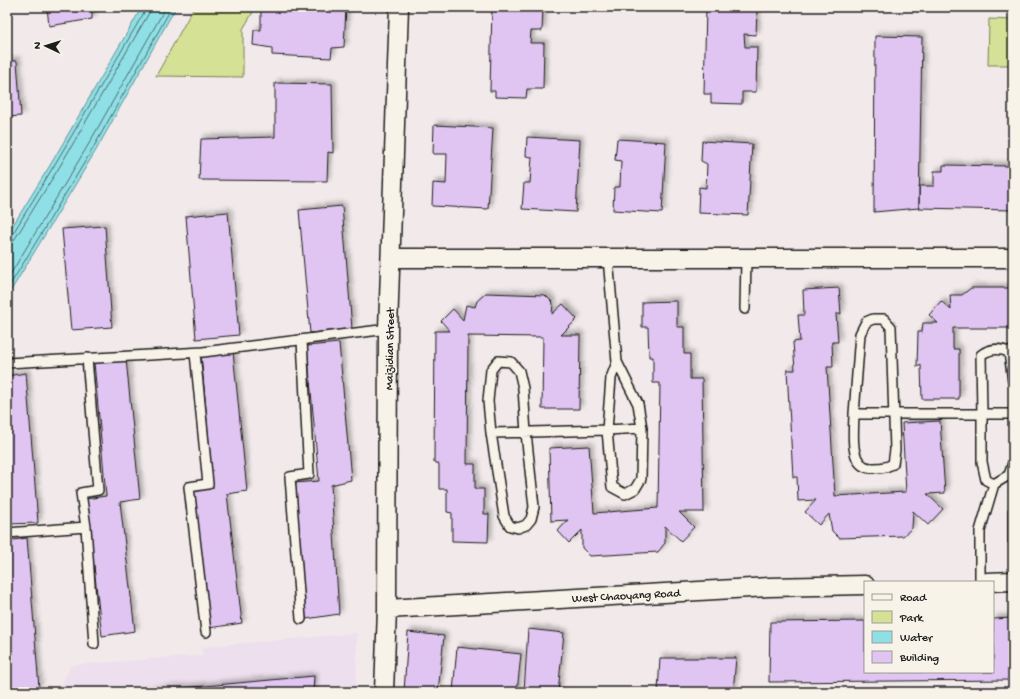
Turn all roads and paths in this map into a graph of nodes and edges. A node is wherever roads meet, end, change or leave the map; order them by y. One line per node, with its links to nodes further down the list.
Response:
1 (399, 7): 2 (street, Maizidian Street)
2 (391, 258): 3 (street); 7 (street, Maizidian Street)
3 (608, 258): 4 (street); 11 (lane)
4 (746, 258): 5 (street); 6 (lane)
5 (1013, 258)
6 (745, 309)
7 (388, 329): 8 (lane); 30 (street, Maizidian Street)
8 (302, 340): 9 (lane); 31 (lane)
9 (195, 353): 10 (lane); 32 (lane)
10 (87, 358): 12 (lane); 24 (lane)
11 (617, 362): 18 (lane); 19 (lane)
12 (7, 363)
13 (1013, 382): 16 (lane)
14 (854, 414): 15 (lane); 15 (lane); 15 (lane)
15 (894, 414): 16 (lane)
16 (982, 414): 17 (lane); 23 (lane)
17 (1013, 414)
18 (642, 428): 19 (lane); 19 (lane)
19 (607, 430): 20 (lane)
20 (526, 432): 21 (lane); 21 (lane); 21 (lane)
21 (490, 434)
22 (1013, 463): 23 (lane)
23 (994, 484): 26 (lane)
24 (86, 527): 25 (lane); 33 (lane)
25 (7, 534)
26 (980, 581)
27 (1013, 581): 28 (street)
28 (994, 582)
29 (864, 585): 30 (street, West Chaoyang Road)
30 (387, 609): 34 (street, Maizidian Street)
31 (301, 619)
32 (206, 632)
33 (94, 644)
34 (384, 692)

